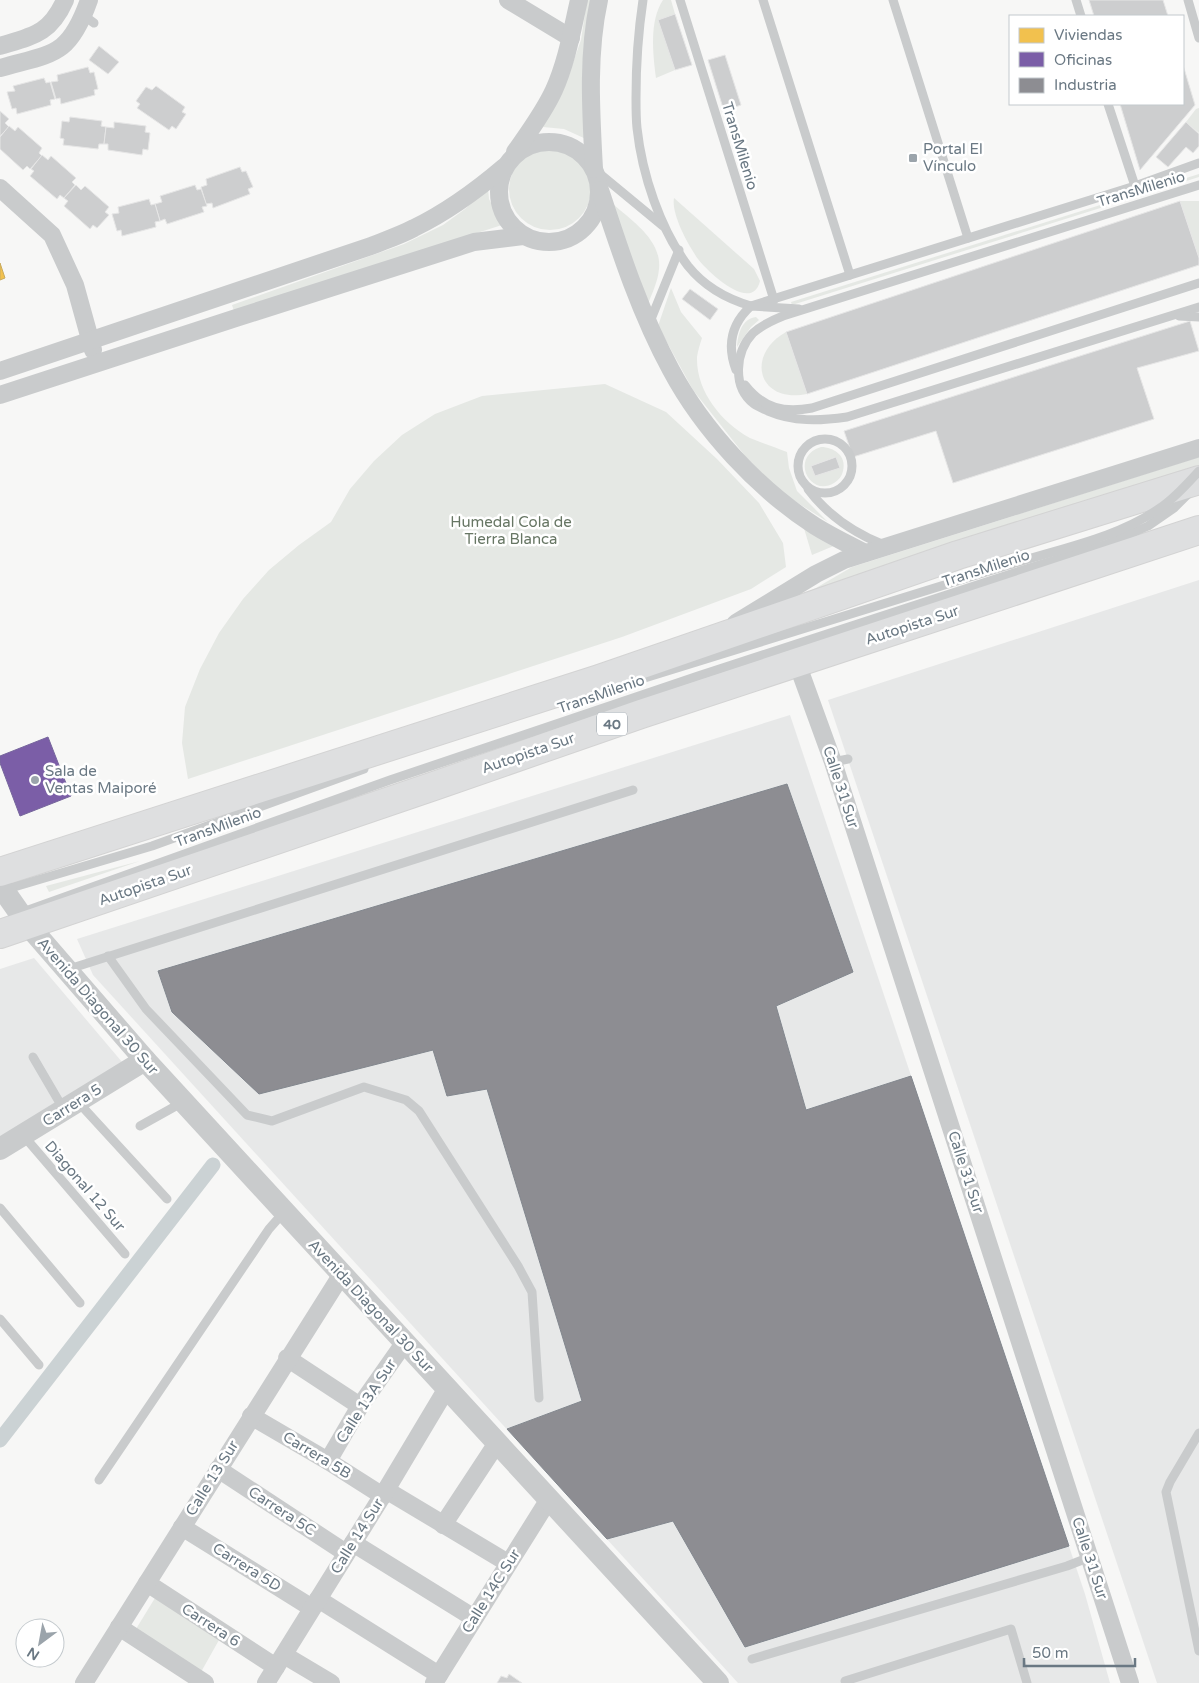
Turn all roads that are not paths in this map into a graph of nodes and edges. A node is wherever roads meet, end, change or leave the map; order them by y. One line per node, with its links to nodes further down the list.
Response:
1 (65, 0): 15 (street)
2 (508, 0): 13 (street)
3 (579, 0): 13 (street)
4 (600, 0): 20 (street)
5 (643, 0): 25 (lane, TransMilenio)
6 (680, 0): 31 (lane, TransMilenio)
7 (763, 0): 29 (lane)
8 (893, 0): 27 (lane)
9 (1076, 0): 12 (lane)
10 (1188, 0): 14 (lane)
11 (89, 13): 16 (street)
12 (1081, 15)
13 (570, 38): 18 (street)
14 (1199, 38)
15 (0, 46)
16 (0, 68)
17 (1108, 105): 22 (lane, TransMilenio)
18 (509, 161): 20 (street); 26 (street); 38 (street)
19 (1199, 163): 22 (lane, TransMilenio)
20 (594, 169): 24 (street); 25 (lane, TransMilenio)
21 (1199, 185): 34 (lane, TransMilenio)
22 (1134, 186): 27 (lane, TransMilenio)
23 (0, 188): 38 (street)
24 (600, 190): 26 (street); 37 (street)
25 (665, 228): 28 (lane, TransMilenio)
26 (523, 236): 39 (street)
27 (968, 238): 29 (lane, TransMilenio)
28 (678, 250): 32 (lane, TransMilenio); 37 (lane)
29 (850, 275): 31 (lane, TransMilenio)
30 (1199, 283): 41 (lane)
31 (774, 300): 32 (lane, TransMilenio)
32 (751, 306): 34 (lane, TransMilenio); 41 (lane)
33 (1199, 307): 35 (lane)
34 (804, 309): 41 (lane, TransMilenio)
35 (1172, 316): 36 (lane); 41 (lane)
36 (1199, 317)
37 (649, 325): 49 (street)
38 (91, 340): 39 (street); 40 (street)
39 (96, 363): 42 (street)
40 (0, 371)
41 (738, 376)
42 (0, 395)
43 (1198, 446): 48 (street)
44 (1199, 471): 50 (lane, TransMilenio, bridge)
45 (1199, 481): 50 (lane, TransMilenio); 51 (highway)
46 (803, 482): 46 (lane); 48 (lane)
47 (1199, 530): 52 (highway, Autopista Sur / 40)
48 (887, 546): 49 (street)
49 (865, 553): 51 (street)
50 (1015, 568): 53 (lane, TransMilenio); 56 (lane, TransMilenio)
51 (704, 643): 56 (highway)
52 (796, 663): 56 (highway, Autopista Sur / 40); 90 (street, Calle 31 Sur)
53 (622, 685)
54 (371, 766): 56 (lane, TransMilenio)
55 (633, 790): 57 (lane)
56 (7, 904): 58 (street, Avenida Diagonal 30 Sur)
57 (108, 956): 58 (lane); 77 (lane)
58 (66, 969): 60 (street, Avenida Diagonal 30 Sur)
59 (33, 1057): 62 (lane)
60 (145, 1060): 61 (street, Avenida Diagonal 30 Sur); 62 (street, Carrera 5)
61 (183, 1102): 63 (lane); 68 (street, Avenida Diagonal 30 Sur)
62 (71, 1106): 64 (street, Carrera 5); 66 (lane)
63 (140, 1126)
64 (23, 1135): 65 (street, Carrera 5); 69 (lane, Diagonal 12 Sur)
65 (0, 1150)
66 (167, 1199)
67 (0, 1208): 71 (lane)
68 (284, 1212): 70 (street, Avenida Diagonal 30 Sur); 84 (lane)
69 (125, 1254)
70 (342, 1274): 73 (street, Avenida Diagonal 30 Sur); 74 (street, Calle 13 Sur)
71 (80, 1303)
72 (0, 1319): 75 (lane)
73 (404, 1342): 76 (street, Avenida Diagonal 30 Sur); 78 (street, Calle 13A Sur)
74 (287, 1358): 78 (street); 79 (street, Calle 13 Sur)
75 (39, 1365)
76 (447, 1388): 81 (street, Avenida Diagonal 30 Sur); 85 (street, Calle 14 Sur)
77 (539, 1398)
78 (360, 1406): 82 (street, Calle 13A Sur)
79 (251, 1416): 82 (street, Carrera 5B); 83 (street, Calle 13 Sur)
80 (1199, 1433): 96 (lane)
81 (497, 1443): 86 (street, Avenida Diagonal 30 Sur); 87 (street)
82 (328, 1461): 85 (street, Carrera 5B)
83 (218, 1469): 88 (street, Calle 13 Sur); 89 (street, Carrera 5C)
84 (99, 1480)
85 (385, 1493): 87 (street, Carrera 5B); 89 (street, Calle 14 Sur)
86 (549, 1499): 91 (street, Calle 14C Sur); 100 (street, Avenida Diagonal 30 Sur)
87 (443, 1525): 91 (street, Carrera 5B)
88 (182, 1527): 92 (street, Calle 13 Sur); 93 (street, Carrera 5D)
89 (349, 1548): 93 (street, Calle 14 Sur); 94 (street, Carrera 5C)
90 (1090, 1557): 97 (lane); 107 (street, Calle 31 Sur)
91 (508, 1563): 94 (street, Calle 14C Sur)
92 (147, 1583): 95 (street, Calle 13 Sur); 98 (street, Carrera 6)
93 (315, 1603): 98 (street, Calle 14 Sur); 99 (street, Carrera 5D)
94 (474, 1618): 99 (street, Calle 14C Sur)
95 (119, 1626): 102 (street, Calle 13 Sur); 103 (street)
96 (1199, 1651)
97 (752, 1659)
98 (280, 1661): 104 (street, Calle 14 Sur); 105 (street, Carrera 6)
99 (436, 1679)
100 (708, 1679)
101 (845, 1680): 106 (lane)
102 (84, 1683)
103 (205, 1683)
104 (266, 1683)
105 (330, 1683)
106 (1027, 1683)
107 (1130, 1683)

